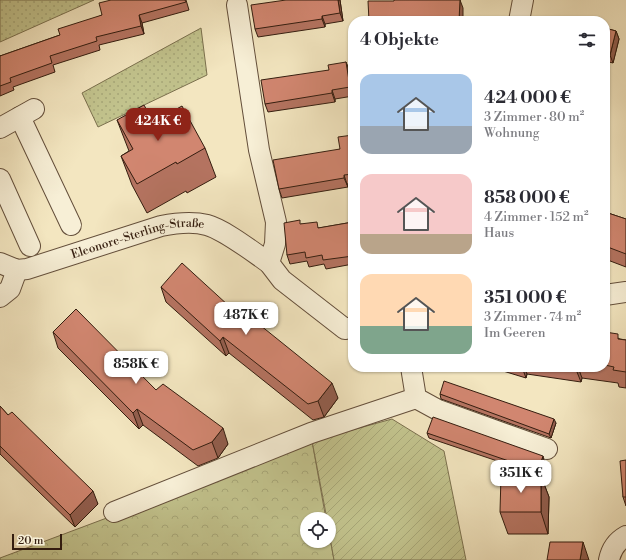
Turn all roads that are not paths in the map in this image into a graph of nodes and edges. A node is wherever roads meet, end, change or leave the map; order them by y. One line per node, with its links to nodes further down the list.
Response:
1 (524, 0): 3 (street)
2 (237, 5): 8 (street)
3 (520, 16)
4 (0, 128): 6 (street)
5 (0, 179): 7 (street)
6 (71, 225)
7 (30, 246)
8 (269, 263): 9 (street, Eleonore-Sterling-Straße); 13 (street, Eleonore-Sterling-Straße)
9 (8, 267): 12 (street)
10 (626, 292): 11 (street)
11 (610, 294)
12 (0, 297)
13 (348, 328)
14 (412, 372): 15 (street)
15 (416, 398): 16 (street); 17 (street)
16 (547, 449)
17 (114, 512)
18 (626, 536): 19 (street)
19 (609, 560)

